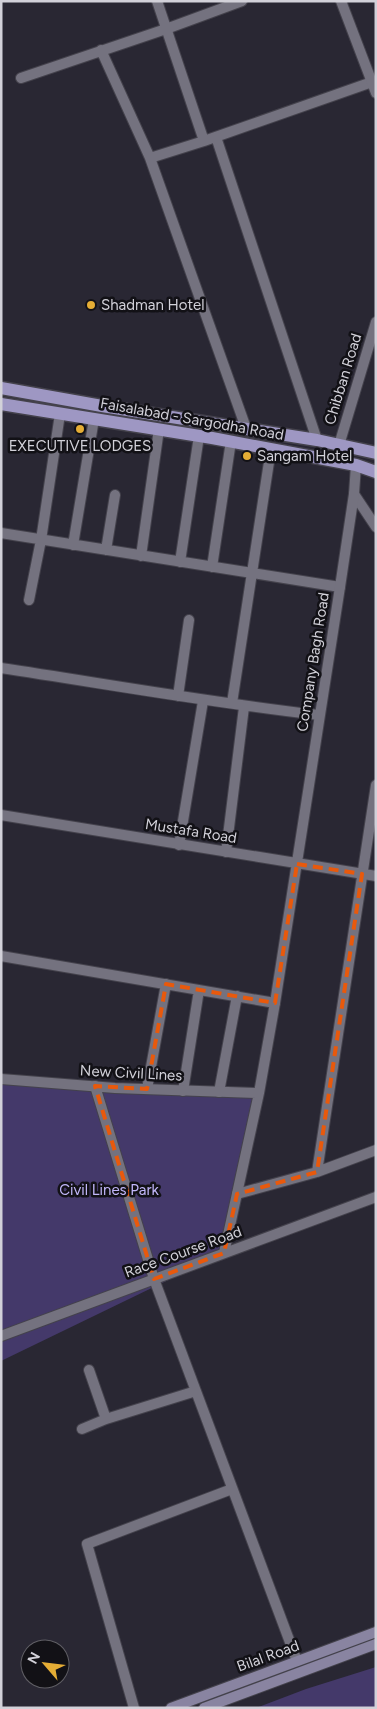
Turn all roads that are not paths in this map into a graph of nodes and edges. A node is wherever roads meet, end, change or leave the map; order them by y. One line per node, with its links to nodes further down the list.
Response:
1 (156, 1): 4 (street)
2 (242, 1): 4 (street)
3 (341, 1): 7 (street)
4 (166, 29): 5 (street); 10 (street)
5 (101, 50): 6 (street); 11 (street)
6 (21, 78)
7 (372, 82): 8 (street); 9 (street)
8 (376, 93)
9 (216, 137): 10 (street); 20 (street)
10 (204, 141): 11 (street)
11 (150, 158): 17 (street)
12 (376, 322): 22 (street, Chibban Road)
13 (1, 388): 17 (main road, Faisalabad - Sargodha Road)
14 (1, 404): 15 (main road, Faisalabad - Sargodha Road)
15 (60, 414): 16 (main road, Faisalabad - Sargodha Road); 31 (street)
16 (94, 419): 18 (main road, Faisalabad - Sargodha Road); 32 (street)
17 (246, 428): 20 (main road, Faisalabad - Sargodha Road)
18 (159, 429): 19 (main road, Faisalabad - Sargodha Road); 34 (street)
19 (199, 436): 21 (main road, Faisalabad - Sargodha Road); 35 (street)
20 (317, 440): 22 (main road, Faisalabad - Sargodha Road)
21 (231, 441): 23 (main road, Faisalabad - Sargodha Road); 36 (street)
22 (339, 445): 24 (main road, Faisalabad - Sargodha Road)
23 (271, 449): 25 (main road, Faisalabad - Sargodha Road); 37 (street)
24 (376, 453)
25 (356, 465): 26 (main road, Faisalabad - Sargodha Road); 27 (street, Company Bagh Road)
26 (376, 472)
27 (354, 494): 29 (street); 38 (street, Company Bagh Road)
28 (115, 495): 33 (street)
29 (376, 527)
30 (1, 534): 31 (street)
31 (41, 540): 32 (street); 39 (street)
32 (73, 545): 33 (street)
33 (106, 550): 34 (street)
34 (141, 556): 35 (street)
35 (180, 562): 36 (street)
36 (212, 567): 37 (street)
37 (252, 573): 38 (street); 44 (street)
38 (340, 587): 46 (street, Company Bagh Road)
39 (28, 600)
40 (189, 620): 42 (street)
41 (1, 668): 42 (street)
42 (178, 696): 43 (street)
43 (203, 701): 44 (street); 49 (street)
44 (232, 704): 45 (street)
45 (244, 707): 46 (street); 50 (street)
46 (319, 715): 51 (street, Company Bagh Road)
47 (376, 785): 52 (street)
48 (1, 815): 49 (street, Mustafa Road)
49 (180, 844): 50 (street, Mustafa Road)
50 (226, 852): 51 (street, Mustafa Road)
51 (297, 864): 52 (street, Mustafa Road); 58 (street, Company Bagh Road)
52 (362, 874): 53 (street, Mustafa Road); 66 (street)
53 (376, 876)
54 (1, 956): 55 (street)
55 (166, 984): 56 (street); 61 (street)
56 (199, 990): 57 (street); 62 (street)
57 (238, 996): 58 (street); 63 (street)
58 (275, 1002): 64 (street, Company Bagh Road)
59 (1, 1079): 60 (street, New Civil Lines)
60 (95, 1086): 61 (street, New Civil Lines); 70 (street)
61 (147, 1089): 62 (street, New Civil Lines)
62 (183, 1090): 63 (street, New Civil Lines)
63 (219, 1092): 64 (street, New Civil Lines)
64 (259, 1093): 67 (street, Company Bagh Road)
65 (376, 1150): 66 (street)
66 (317, 1172): 67 (street)
67 (237, 1194): 69 (street, Company Bagh Road)
68 (376, 1197): 69 (street, Race Course Road)
69 (224, 1253): 70 (street, Race Course Road)
70 (154, 1279): 71 (street, Race Course Road); 73 (street)
71 (1, 1336)
72 (89, 1370): 74 (street)
73 (196, 1391): 74 (street); 76 (street)
74 (106, 1419): 75 (street)
75 (82, 1429)
76 (232, 1489): 79 (street); 80 (street)
77 (376, 1632): 79 (main road, Bilal Road)
78 (376, 1644): 82 (main road, Bilal Road)
79 (297, 1661): 81 (main road, Bilal Road)
80 (134, 1708)
81 (171, 1708)
82 (204, 1708)

